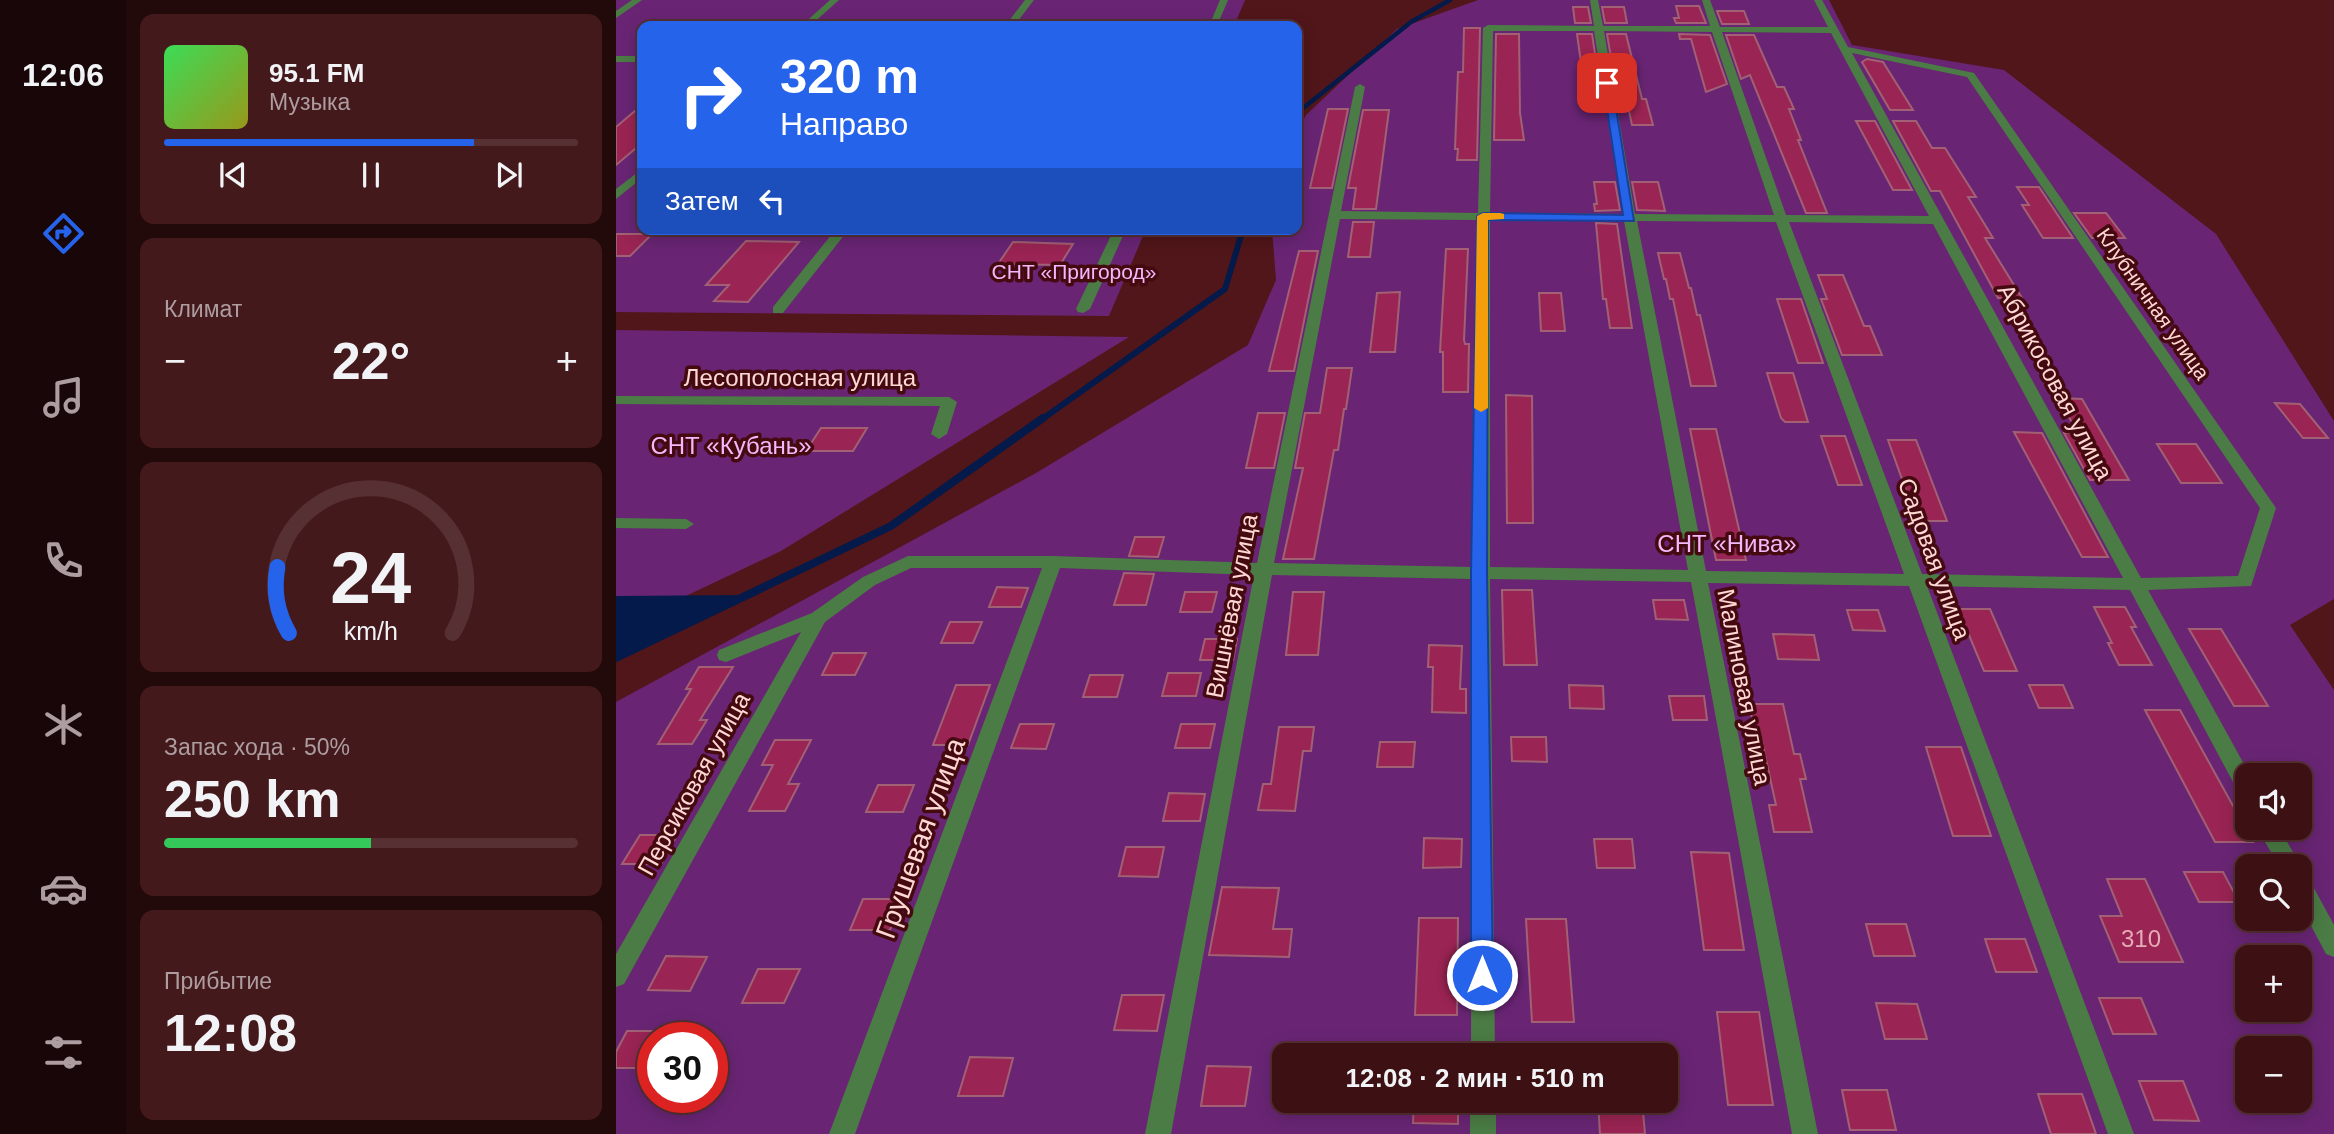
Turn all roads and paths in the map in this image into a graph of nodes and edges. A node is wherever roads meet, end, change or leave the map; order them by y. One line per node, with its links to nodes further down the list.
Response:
1 (638, 0): 8 (street)
2 (835, 0): 9 (street)
3 (1030, 0): 10 (street)
4 (1224, 0): 11 (street)
5 (1594, 0): 12 (street, Малиновая улица)
6 (1706, 0): 13 (street, Садовая улица)
7 (1818, 0): 14 (street, Абрикосовая улица)
8 (616, 15)
9 (812, 21)
10 (1013, 21)
11 (1215, 21)
12 (1598, 29): 13 (street); 22 (street); 23 (street, Малиновая улица)
13 (1716, 30): 14 (street); 25 (street, Садовая улица)
14 (1835, 30): 15 (street, Абрикосовая улица)
15 (1845, 49): 24 (street, Абрикосовая улица); 39 (street, Клубничная улица)
16 (616, 59): 17 (street)
17 (637, 59)
18 (1360, 87): 21 (street, Вишнёвая улица)
19 (637, 176): 20 (street)
20 (616, 195)
21 (1336, 215): 22 (street); 35 (street, Вишнёвая улица)
22 (1483, 216): 23 (street); 36 (street)
23 (1630, 219): 25 (street); 37 (street, Малиновая улица)
24 (1937, 220): 25 (street); 39 (street, Абрикосовая улица)
25 (1782, 221): 38 (street, Садовая улица)
26 (838, 235): 29 (street)
27 (1117, 235): 28 (street)
28 (1083, 309)
29 (778, 310)
30 (616, 400): 31 (street, Лесополосная улица)
31 (939, 434)
32 (616, 523): 33 (street)
33 (686, 524)
34 (1054, 562): 35 (street); 40 (street); 48 (street, Грушевая улица)
35 (1264, 569): 36 (street); 49 (street, Вишнёвая улица)
36 (1479, 573): 37 (street); 46 (street)
37 (1698, 576): 38 (street); 51 (street, Малиновая улица)
38 (1915, 579): 39 (street); 52 (street, Садовая улица)
39 (2134, 584): 42 (street, Абрикосовая улица)
40 (818, 618): 41 (street); 45 (street, Персиковая улица)
41 (726, 655)
42 (2235, 767)
43 (2312, 906): 44 (street)
44 (2334, 947)
45 (616, 976)
46 (1483, 1043)
47 (1483, 1113): 50 (street)
48 (842, 1134)
49 (1158, 1134)
50 (1483, 1134)
51 (1805, 1134)
52 (2121, 1134)

